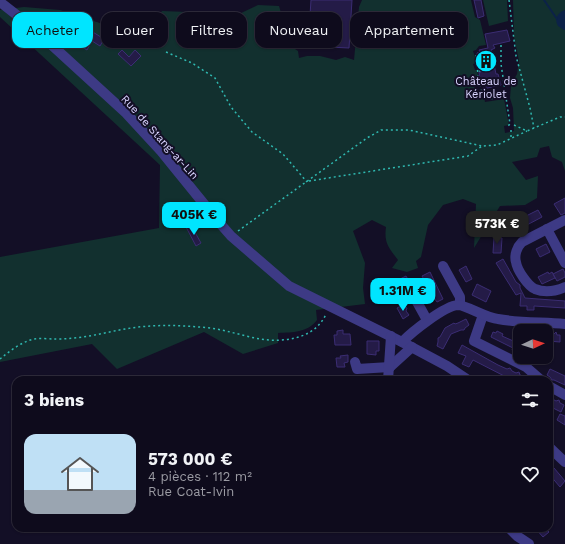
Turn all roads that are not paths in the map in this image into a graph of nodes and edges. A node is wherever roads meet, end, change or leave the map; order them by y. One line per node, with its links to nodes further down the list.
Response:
1 (0, 2): 12 (street, Rue de Stang-ar-Lin)
2 (565, 220): 3 (street)
3 (548, 229): 4 (street); 6 (street)
4 (565, 262)
5 (443, 266): 8 (street)
6 (565, 286)
7 (411, 291): 10 (street)
8 (460, 305): 9 (street); 10 (street)
9 (482, 315): 11 (street); 19 (street)
10 (427, 320): 13 (street)
11 (565, 324)
12 (391, 336): 13 (street, Rue de Stang-ar-Lin); 16 (street)
13 (402, 342): 14 (street, Rue de Stang-ar-Lin)
14 (412, 347): 16 (street); 18 (street, Rue de Stang-ar-Lin)
15 (355, 362): 16 (street)
16 (390, 367): 17 (street)
17 (389, 376)
18 (462, 376)
19 (536, 376)
20 (553, 388): 21 (street)
21 (565, 395)
22 (553, 452): 23 (street)
23 (565, 462)
24 (512, 532): 25 (street)
25 (529, 544)

